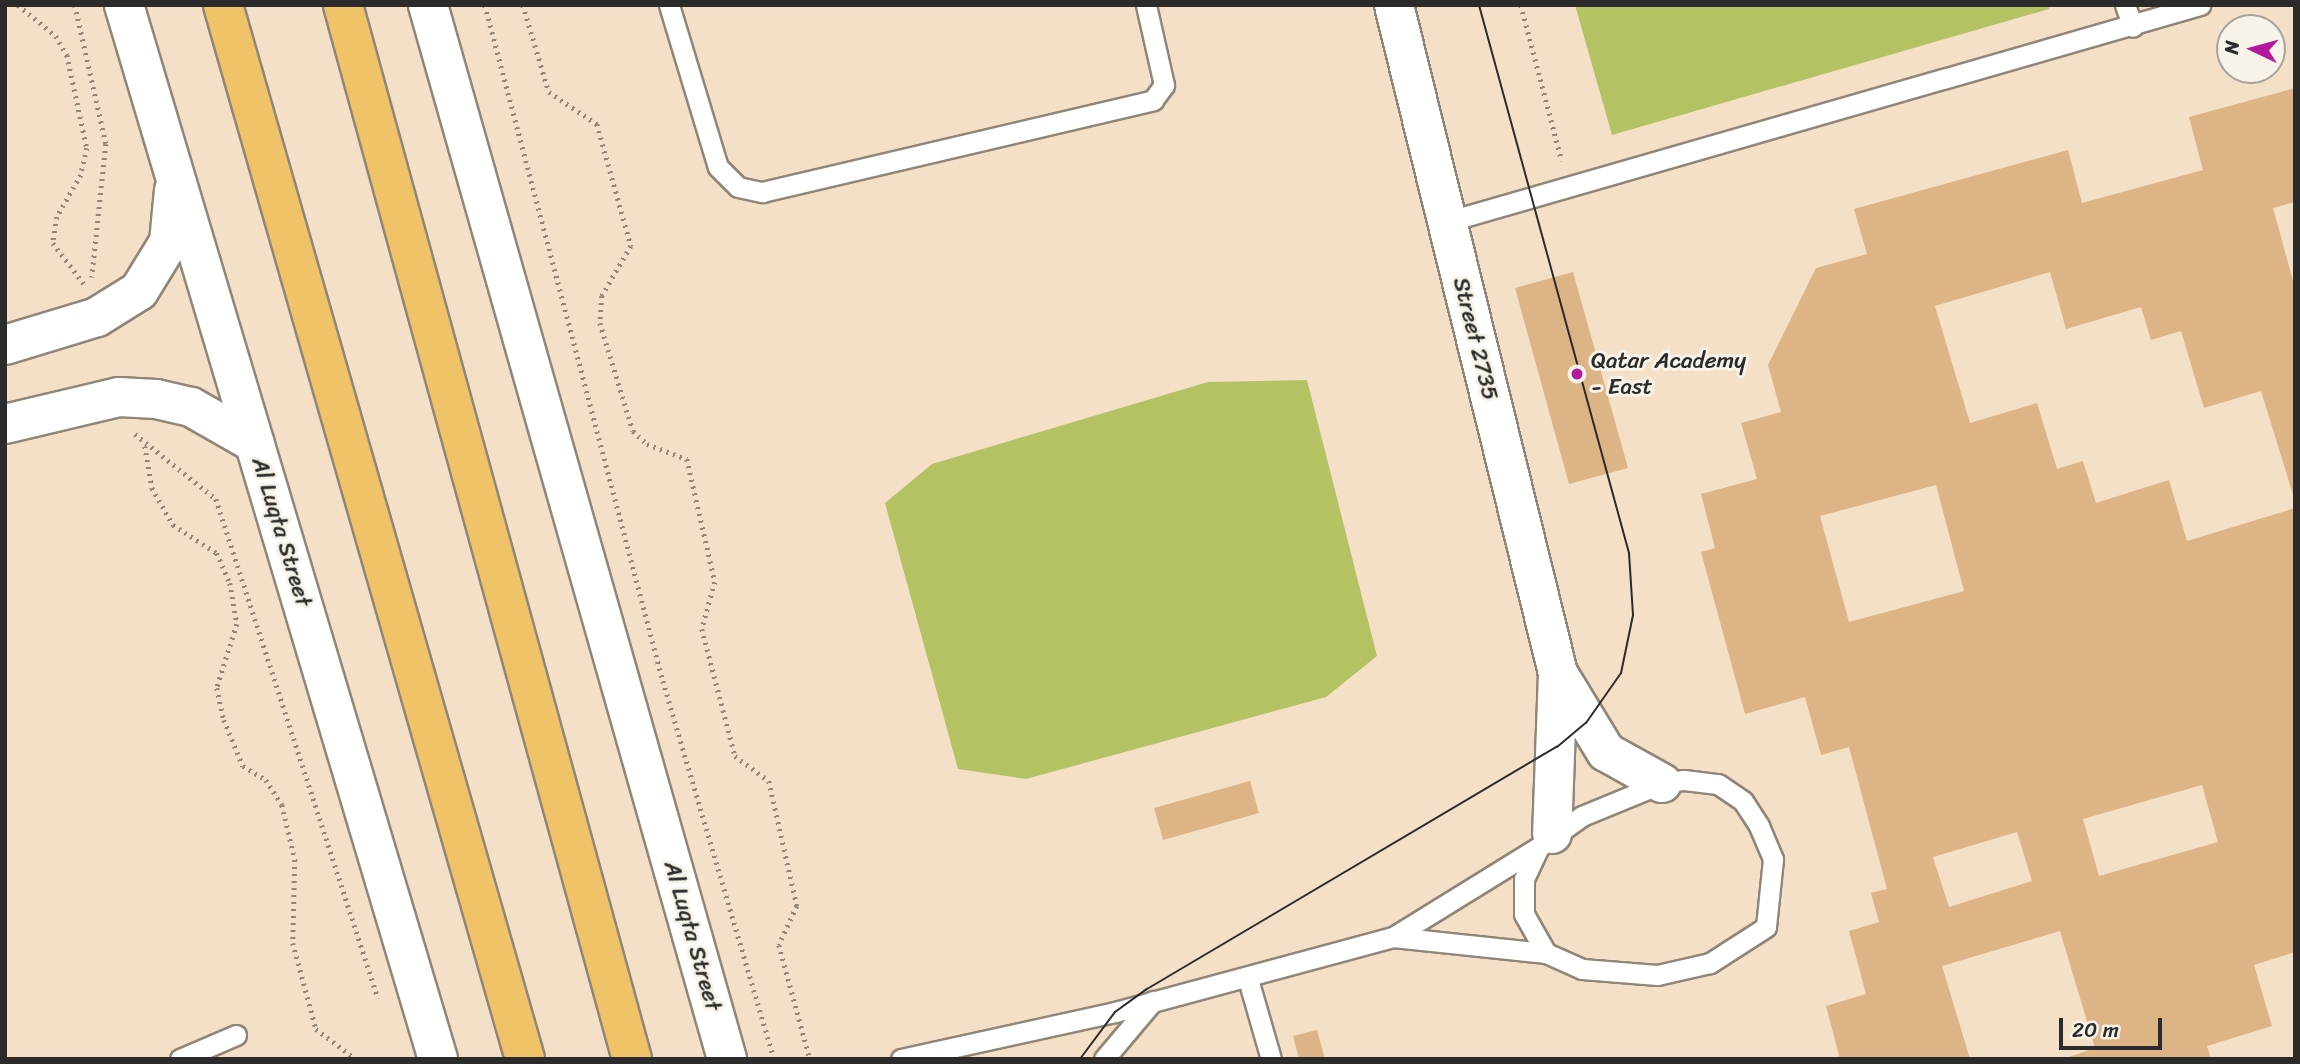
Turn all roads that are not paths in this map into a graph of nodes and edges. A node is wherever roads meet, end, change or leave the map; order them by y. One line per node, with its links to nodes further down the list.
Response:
1 (124, 5): 11 (street, Al Luqta Street)
2 (223, 5): 27 (main road)
3 (344, 5): 28 (main road)
4 (428, 5): 29 (street, Al Luqta Street)
5 (669, 5): 6 (lane)
6 (1146, 5)
7 (1394, 5): 12 (street, Street 2735)
8 (2125, 5): 10 (lane)
9 (2200, 5): 10 (lane)
10 (2133, 27): 12 (lane)
11 (176, 170): 13 (street); 15 (street, Al Luqta Street)
12 (1446, 222): 16 (street, Street 2735)
13 (5, 345)
14 (5, 424): 15 (street)
15 (254, 443): 26 (street, Al Luqta Street)
16 (1558, 673): 17 (street, Street 2735); 18 (street, Street 2735)
17 (1662, 783): 18 (lane); 20 (lane)
18 (1546, 840): 19 (lane); 20 (lane)
19 (1393, 937): 20 (lane); 21 (lane)
20 (1546, 953)
21 (1248, 979): 22 (lane); 32 (lane)
22 (1153, 1000): 24 (lane); 31 (lane)
23 (236, 1035): 25 (lane)
24 (952, 1051): 30 (lane)
25 (180, 1059)
26 (438, 1059)
27 (525, 1059)
28 (632, 1059)
29 (727, 1059)
30 (901, 1059)
31 (1104, 1059)
32 (1271, 1059)

